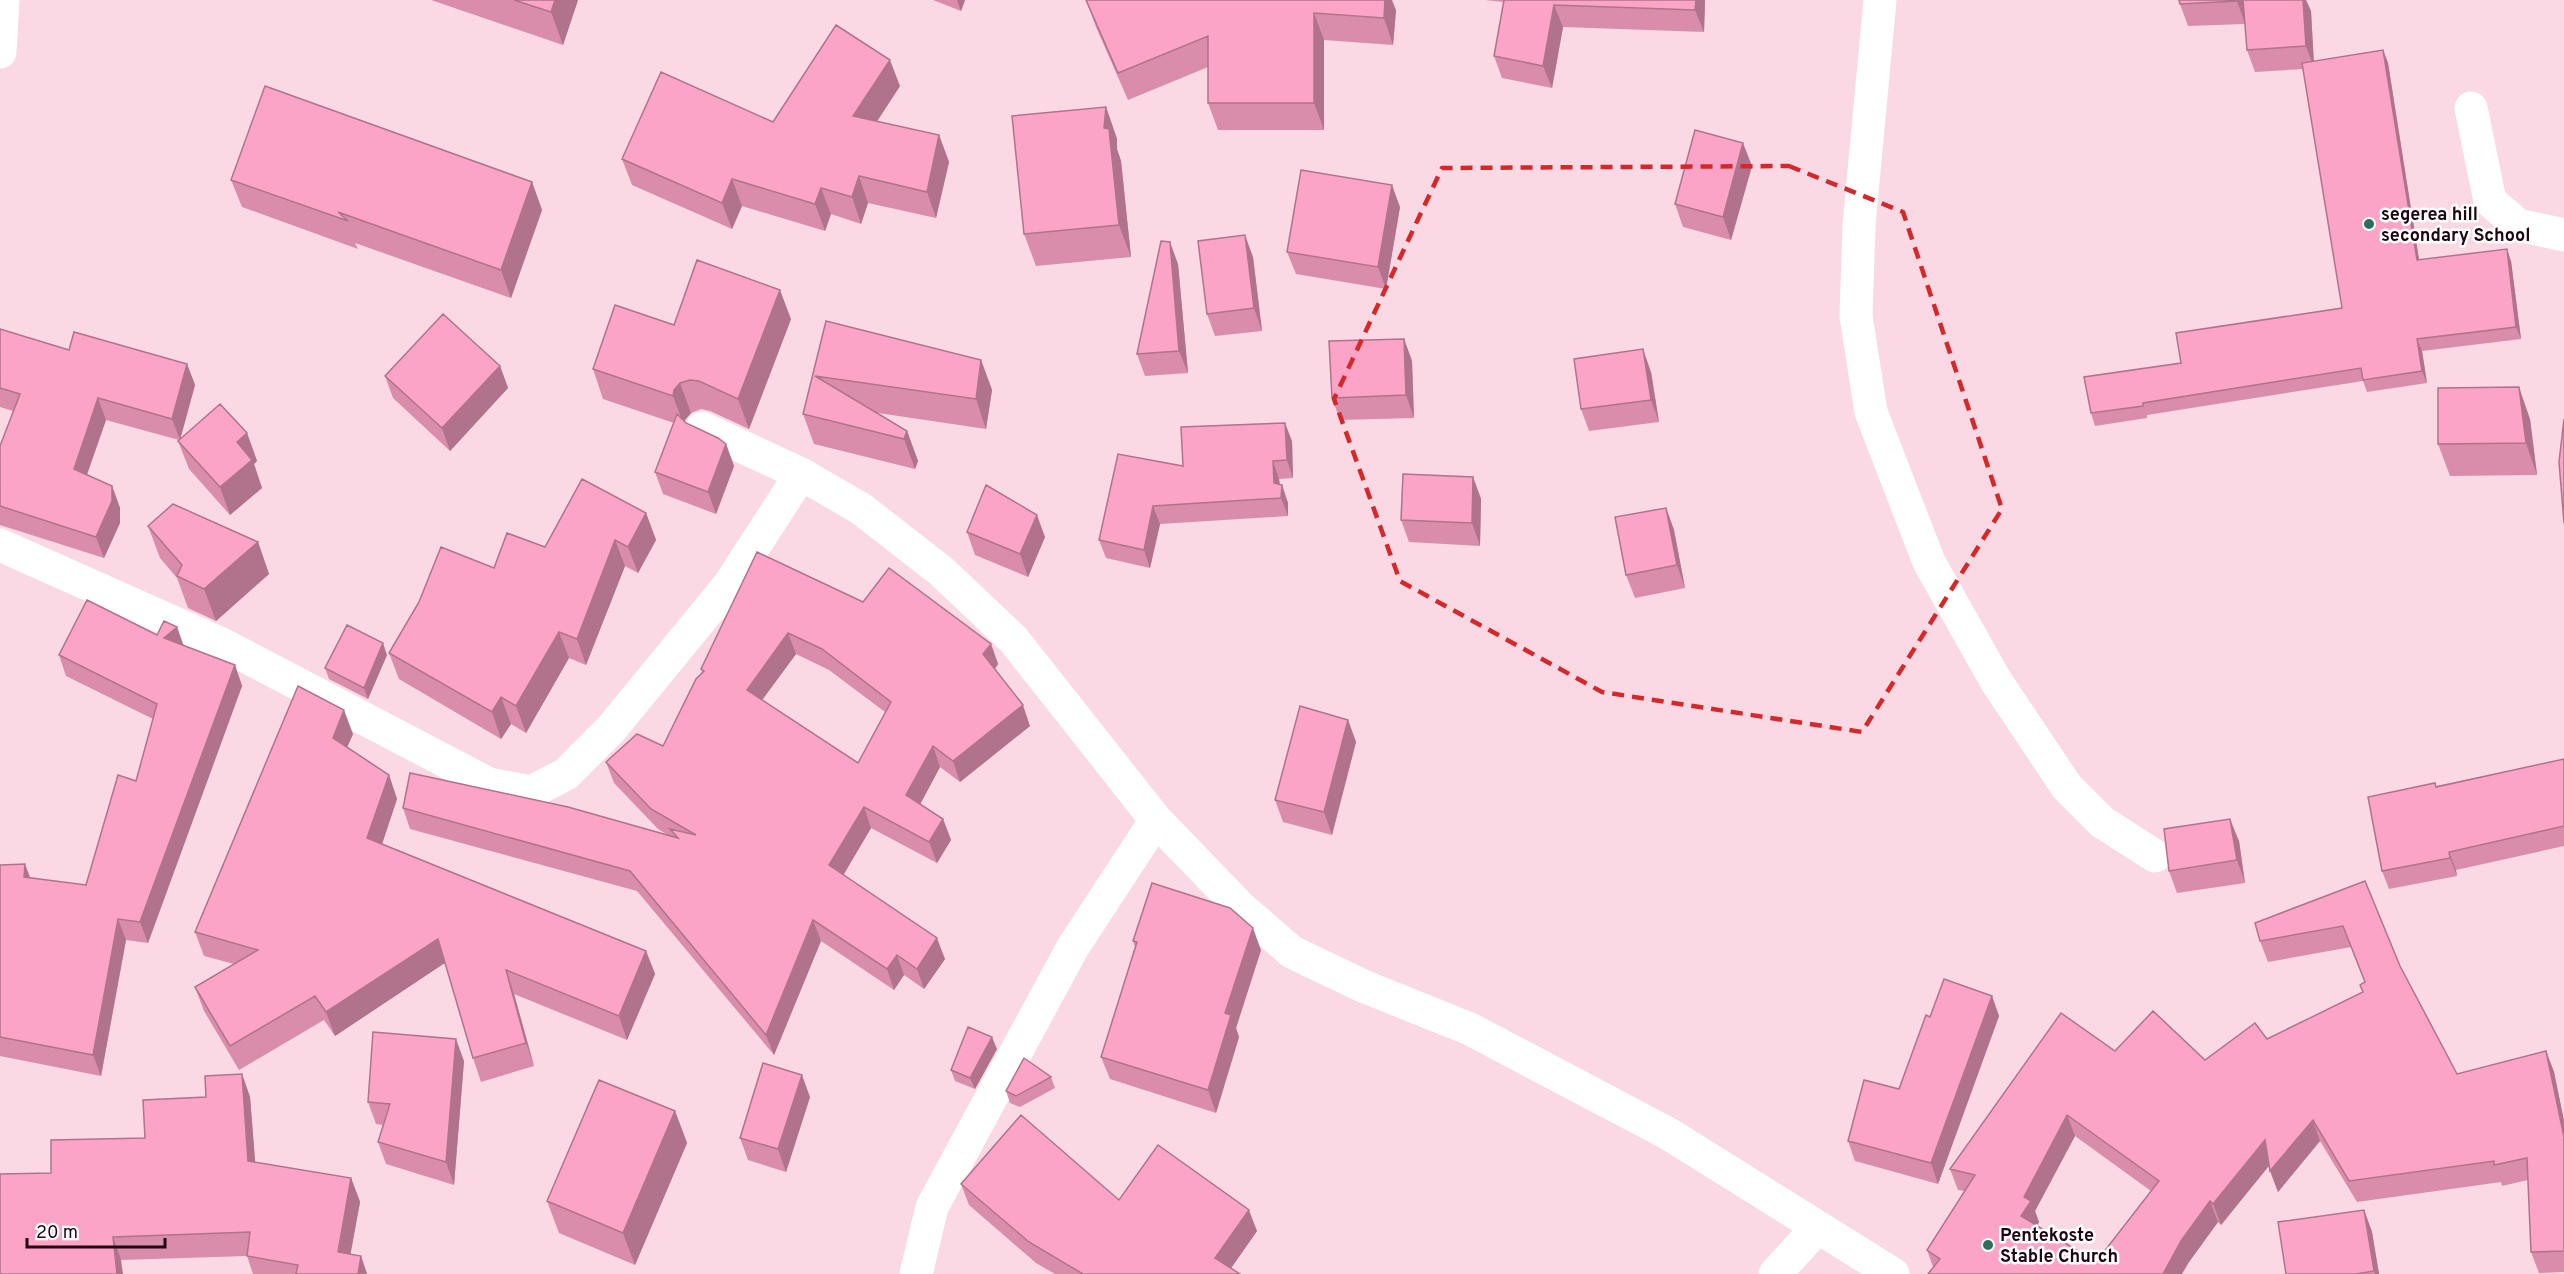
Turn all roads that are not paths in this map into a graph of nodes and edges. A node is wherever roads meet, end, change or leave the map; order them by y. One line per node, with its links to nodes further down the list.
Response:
1 (3, 0): 3 (street)
2 (1880, 0): 10 (street)
3 (0, 52)
4 (2471, 108): 5 (street)
5 (2564, 235)
6 (702, 428): 7 (street)
7 (801, 474): 8 (street); 9 (street)
8 (0, 545)
9 (1156, 820): 11 (street); 12 (street)
10 (2155, 856)
11 (1818, 1227): 13 (street); 14 (street)
12 (916, 1274)
13 (1775, 1274)
14 (1893, 1274)

